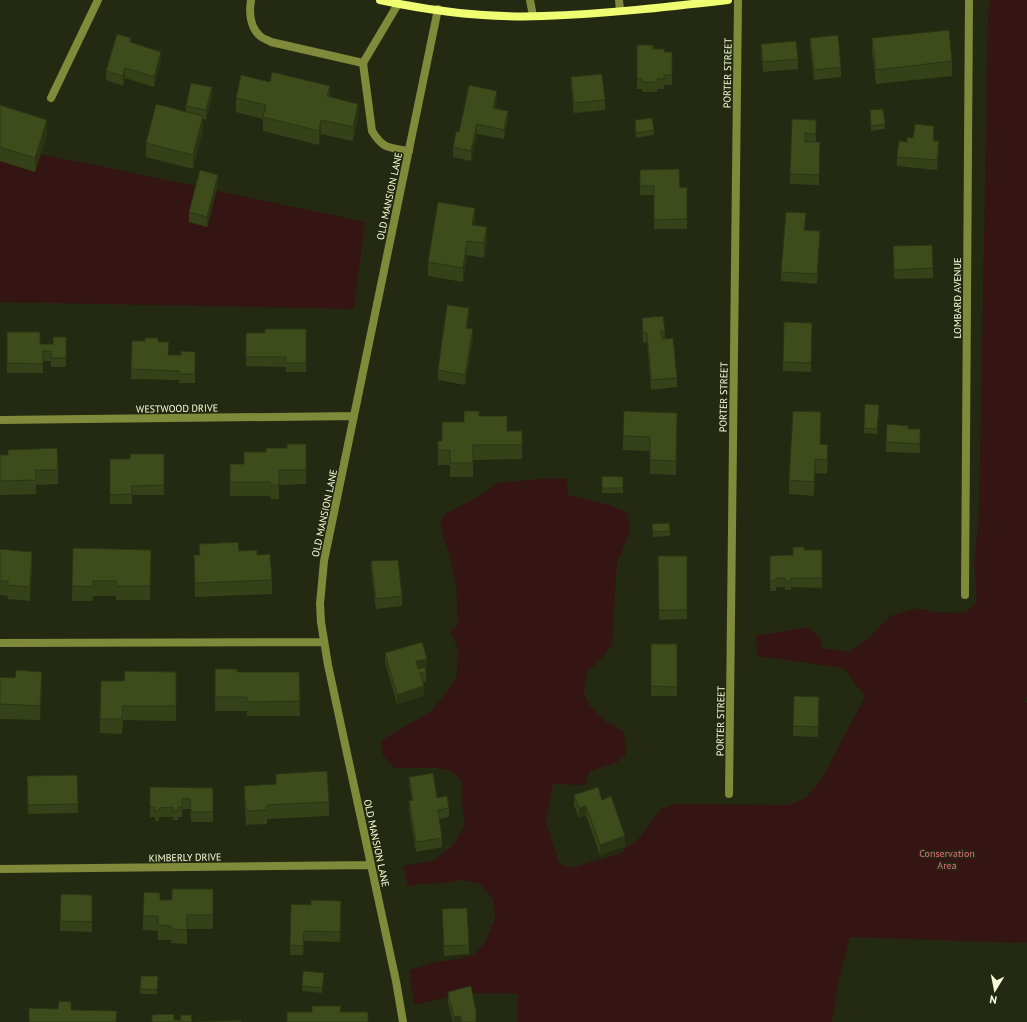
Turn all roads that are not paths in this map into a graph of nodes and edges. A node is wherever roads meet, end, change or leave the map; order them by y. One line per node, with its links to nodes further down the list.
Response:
1 (98, 0): 14 (street)
2 (251, 0): 13 (street)
3 (380, 0): 9 (main road)
4 (530, 0): 12 (street)
5 (619, 0): 11 (street)
6 (728, 0): 11 (main road)
7 (738, 0): 21 (street, PORTER STREET)
8 (968, 0): 18 (street, LOMBARD AVENUE)
9 (398, 4): 10 (main road); 13 (street)
10 (438, 10): 12 (main road); 15 (street, OLD MANSION LANE)
11 (620, 10): 12 (main road)
12 (533, 16)
13 (363, 63): 15 (street)
14 (51, 98)
15 (409, 151): 16 (street, OLD MANSION LANE)
16 (354, 416): 17 (street, WESTWOOD DRIVE); 19 (street, OLD MANSION LANE)
17 (0, 420)
18 (965, 595)
19 (324, 642): 20 (street); 22 (street, OLD MANSION LANE)
20 (0, 643)
21 (729, 794)
22 (371, 865): 23 (street, KIMBERLY DRIVE); 24 (street, OLD MANSION LANE)
23 (0, 869)
24 (403, 1022)

